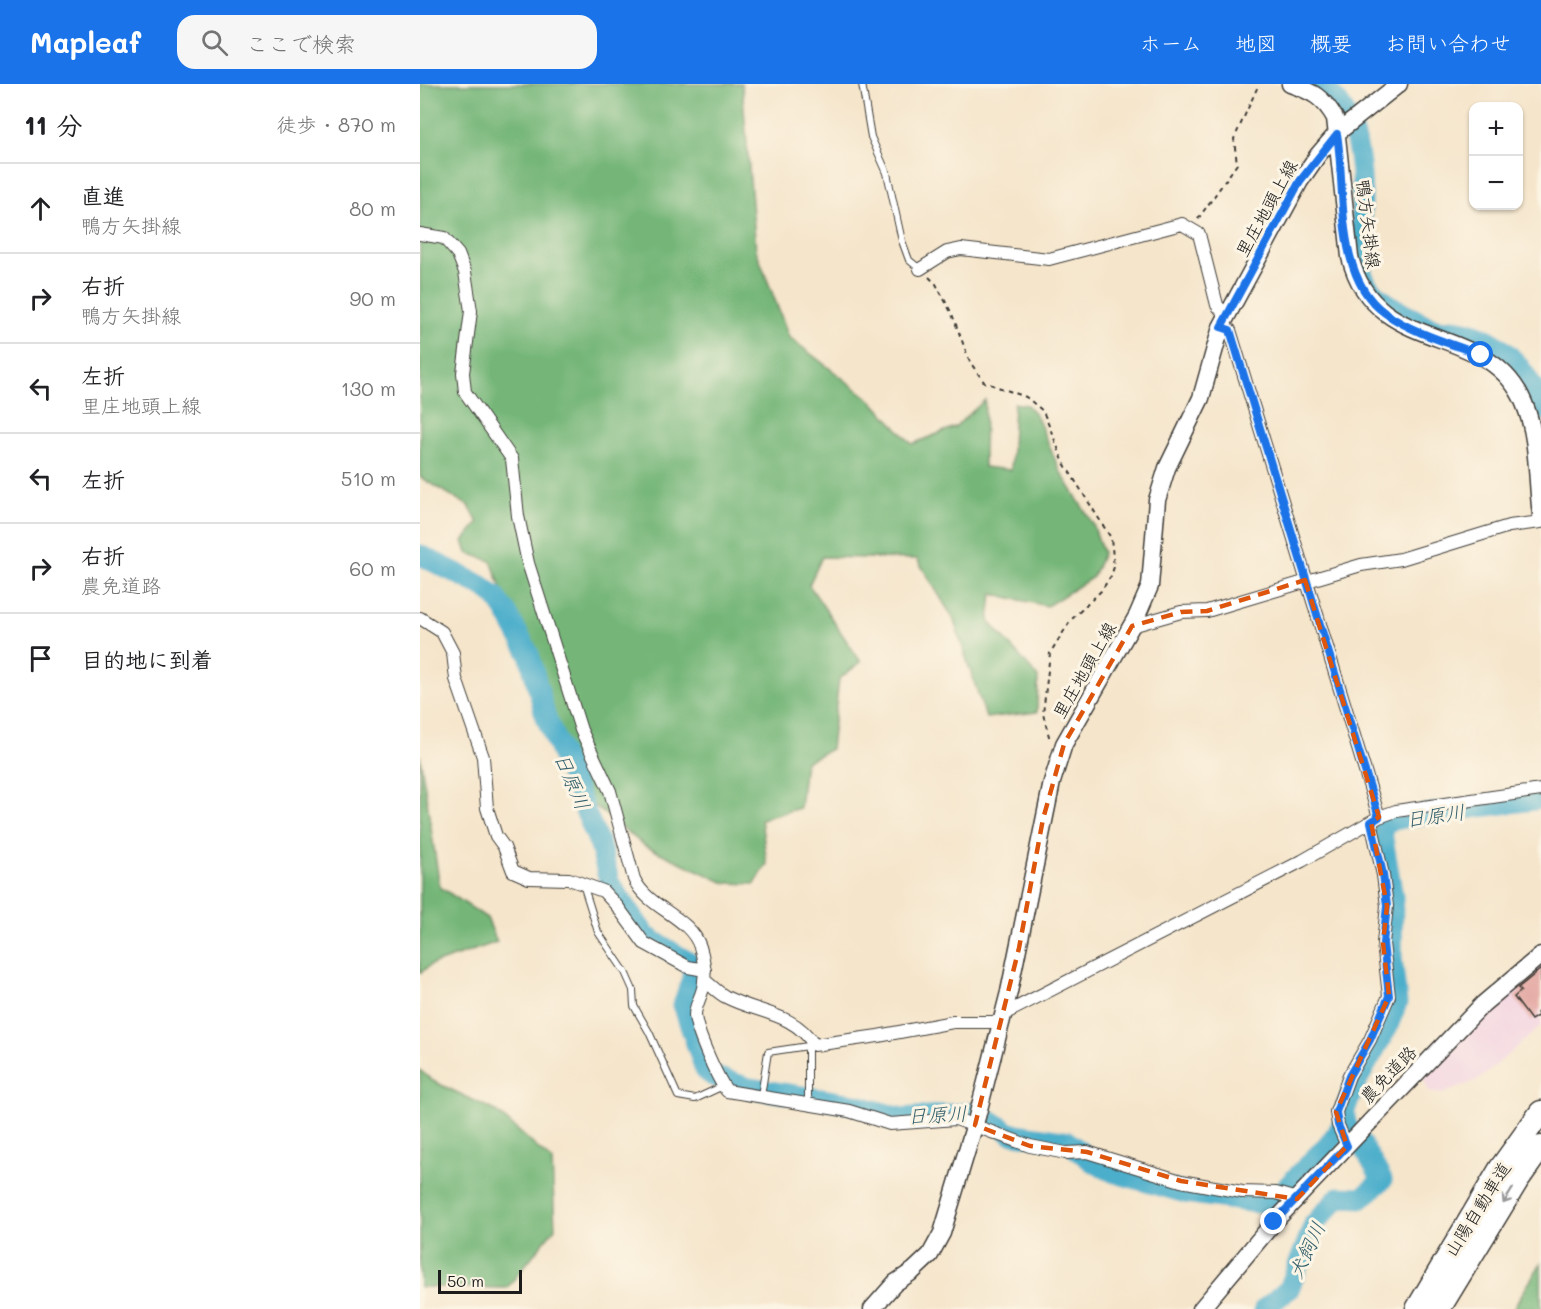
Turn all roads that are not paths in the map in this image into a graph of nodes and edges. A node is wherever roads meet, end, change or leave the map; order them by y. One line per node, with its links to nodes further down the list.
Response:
1 (862, 84): 6 (lane)
2 (1290, 84): 4 (main road, 鴨方矢掛線)
3 (1399, 84): 4 (main road, 里庄地頭上線)
4 (1340, 131): 7 (main road, 里庄地頭上線); 8 (main road, 鴨方矢掛線)
5 (420, 234): 17 (street)
6 (920, 269): 7 (street)
7 (1224, 322): 10 (street); 12 (main road, 里庄地頭上線)
8 (1541, 515)
9 (1541, 522): 10 (street)
10 (1305, 580): 12 (street); 14 (street)
11 (420, 618): 15 (street)
12 (1132, 626): 18 (main road, 里庄地頭上線)
13 (1541, 790): 14 (street)
14 (1375, 820): 18 (street); 25 (street)
15 (583, 884): 17 (street); 20 (lane)
16 (1541, 955): 25 (main road, 農免道路)
17 (698, 972): 19 (street); 20 (street)
18 (1003, 1018): 19 (street); 24 (main road, 里庄地頭上線)
19 (811, 1046): 21 (lane); 22 (lane)
20 (720, 1080): 21 (street)
21 (762, 1092): 22 (street)
22 (809, 1098): 24 (street)
23 (1541, 1112): 30 (highway, 山陽自動車道)
24 (977, 1117): 27 (street); 28 (main road, 里庄地頭上線)
25 (1350, 1140): 27 (main road, 農免道路)
26 (1541, 1147): 31 (highway, 山陽自動車道, one-way to 31)
27 (1292, 1198): 29 (main road, 農免道路)
28 (872, 1309)
29 (1201, 1309)
30 (1417, 1309)
31 (1439, 1309)

